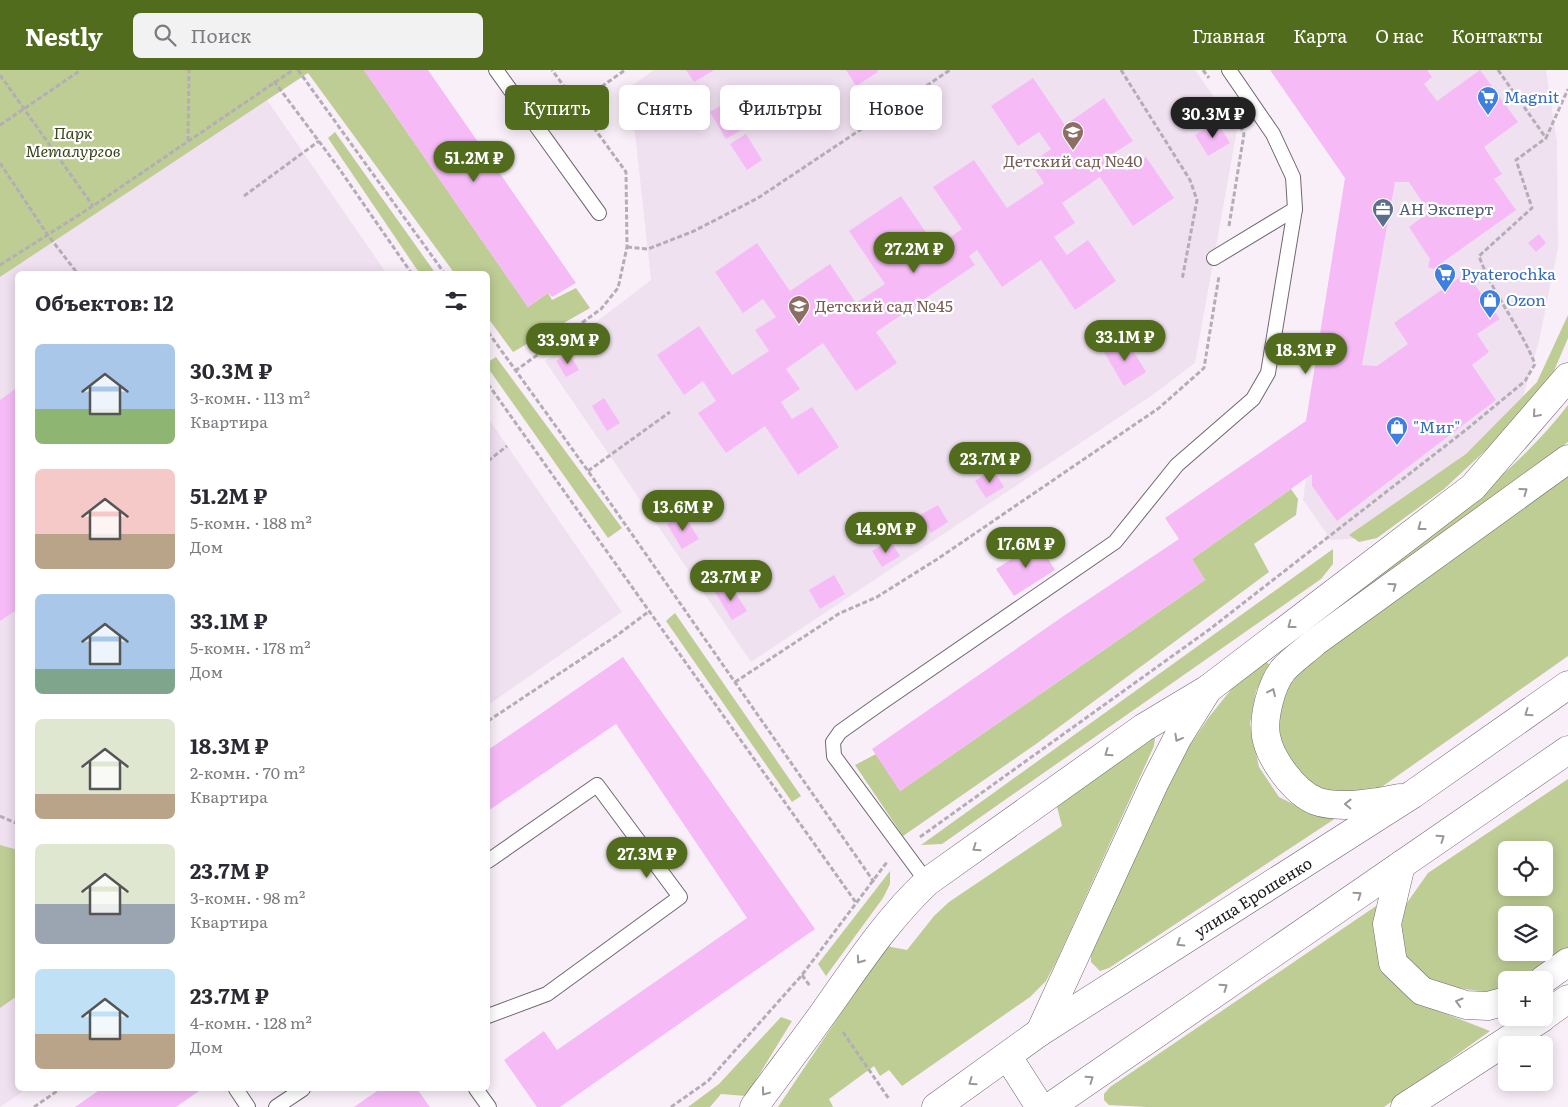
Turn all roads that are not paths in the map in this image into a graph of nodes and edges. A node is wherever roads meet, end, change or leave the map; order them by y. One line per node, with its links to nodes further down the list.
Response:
1 (496, 70): 4 (lane)
2 (1229, 70): 3 (lane)
3 (1295, 208): 5 (lane); 14 (lane)
4 (599, 213)
5 (1219, 255)
6 (1568, 377): 9 (main road, one-way to 9)
7 (1568, 459): 11 (main road, one-way to 7)
8 (1568, 685): 11 (main road, улица Ерошенко, one-way to 11)
9 (1208, 689): 14 (main road, one-way to 14); 22 (main road, one-way to 22)
10 (1568, 750): 13 (main road, one-way to 10)
11 (1414, 794): 22 (main road, улица Ерошенко, one-way to 22)
12 (490, 860): 20 (lane)
13 (1400, 865): 18 (main road, one-way to 13); 33 (main road, one-way to 13)
14 (927, 882): 30 (main road, one-way to 30)
15 (1568, 962): 16 (main road)
16 (1553, 973)
17 (1568, 999): 19 (main road)
18 (1498, 1003)
19 (1553, 1010)
20 (490, 1015)
21 (1529, 1026): 34 (main road)
22 (1040, 1032): 23 (main road, улица Ерошенко)
23 (1008, 1057): 31 (main road, улица Ерошенко, one-way to 31); 32 (main road)
24 (237, 1091): 27 (lane)
25 (300, 1091): 28 (lane)
26 (477, 1091): 29 (lane)
27 (248, 1107)
28 (276, 1107)
29 (489, 1107)
30 (754, 1107)
31 (936, 1107)
32 (1040, 1107)
33 (1050, 1107)
34 (1405, 1107)

